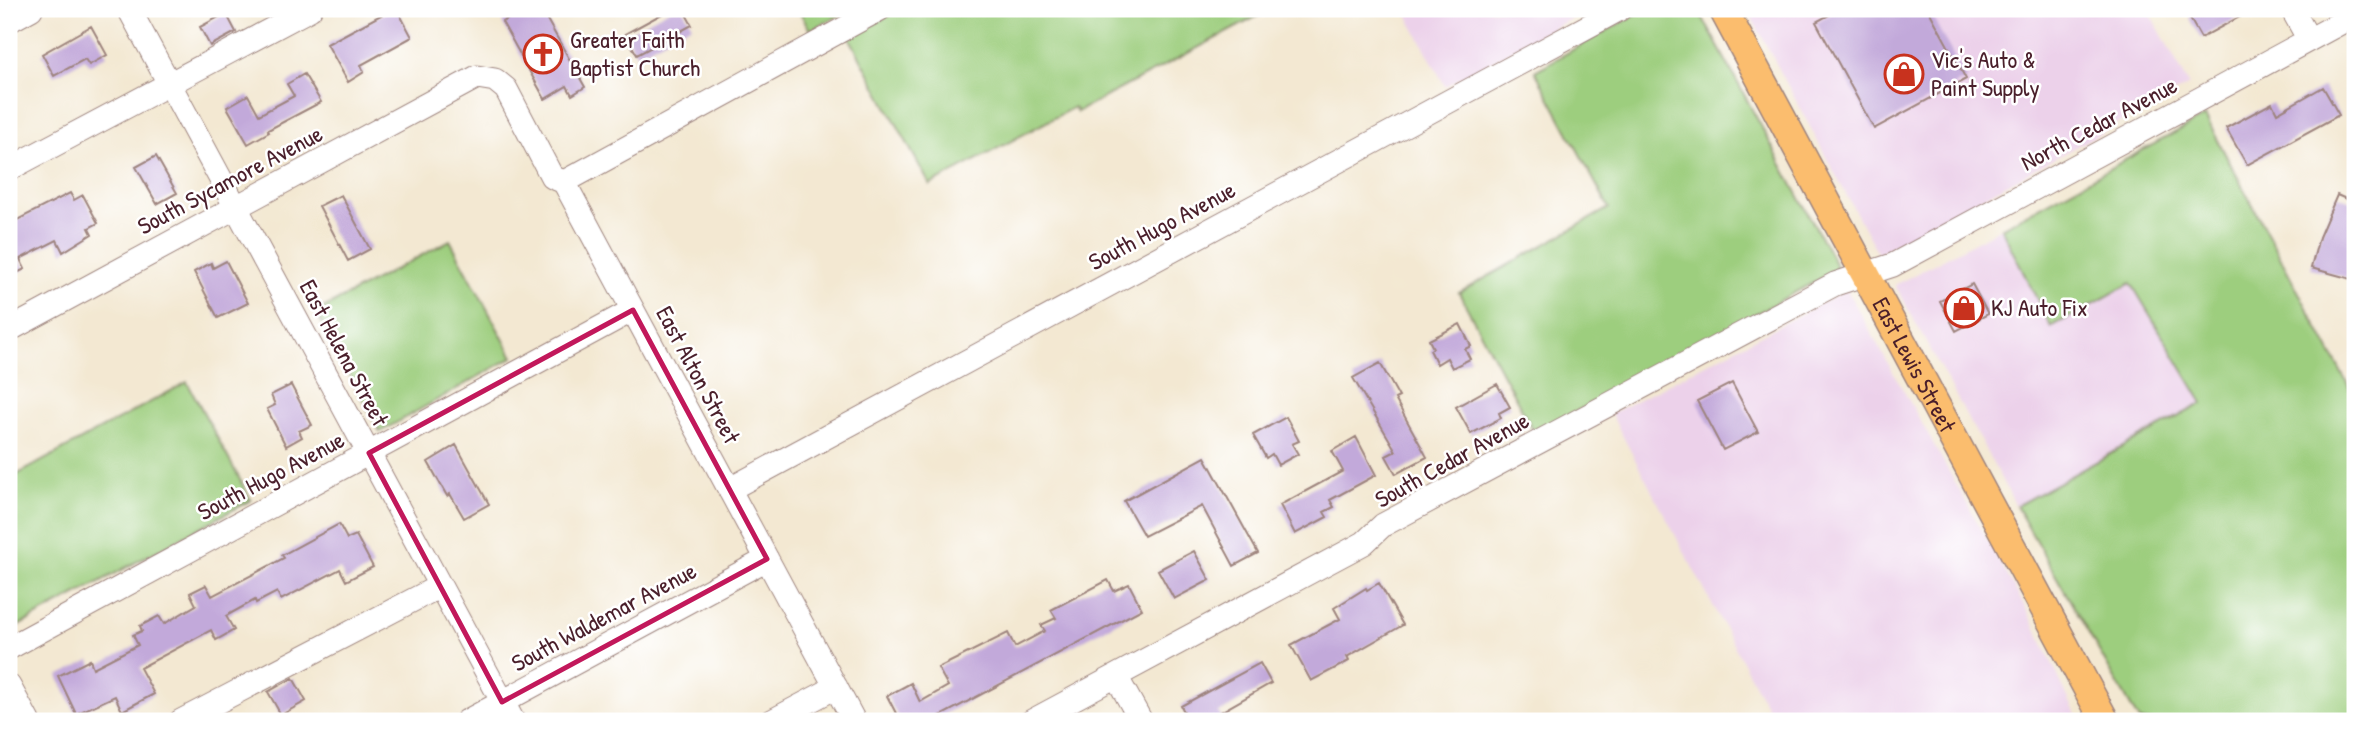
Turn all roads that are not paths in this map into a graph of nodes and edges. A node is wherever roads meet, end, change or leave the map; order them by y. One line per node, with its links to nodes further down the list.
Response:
1 (31, 9): 9 (street)
2 (129, 9): 12 (street, East Helena Street)
3 (310, 9): 12 (street)
4 (880, 9): 14 (street)
5 (1620, 9): 20 (street, South Hugo Avenue)
6 (1723, 9): 16 (main road, East Lewis Street)
7 (2292, 9): 10 (street)
8 (2355, 15): 10 (street, North Cedar Avenue)
9 (9, 21)
10 (2309, 40): 16 (street, North Cedar Avenue)
11 (477, 77): 14 (street, East Alton Street); 15 (street, South Sycamore Avenue)
12 (170, 84): 13 (street); 15 (street, East Helena Street)
13 (9, 169)
14 (564, 182): 17 (street, East Alton Street)
15 (236, 207): 18 (street, South Sycamore Avenue); 19 (street, East Helena Street)
16 (1865, 274): 24 (street, South Cedar Avenue); 35 (main road, East Lewis Street)
17 (633, 310): 19 (street, South Hugo Avenue); 20 (street, East Alton Street)
18 (9, 330)
19 (369, 453): 22 (street, East Helena Street); 23 (street, South Hugo Avenue)
20 (730, 489): 21 (street, East Alton Street)
21 (766, 559): 26 (street, East Alton Street); 27 (street, South Waldemar Avenue)
22 (440, 586): 27 (street, East Helena Street); 29 (street)
23 (9, 648)
24 (1116, 676): 33 (street, South Cedar Avenue); 34 (street)
25 (9, 686): 28 (street)
26 (836, 687): 31 (street); 32 (street, East Alton Street)
27 (508, 712): 30 (street, South Waldemar Avenue)
28 (28, 721)
29 (181, 721)
30 (467, 721)
31 (772, 721)
32 (854, 721)
33 (1031, 721)
34 (1141, 721)
35 (2105, 721)

